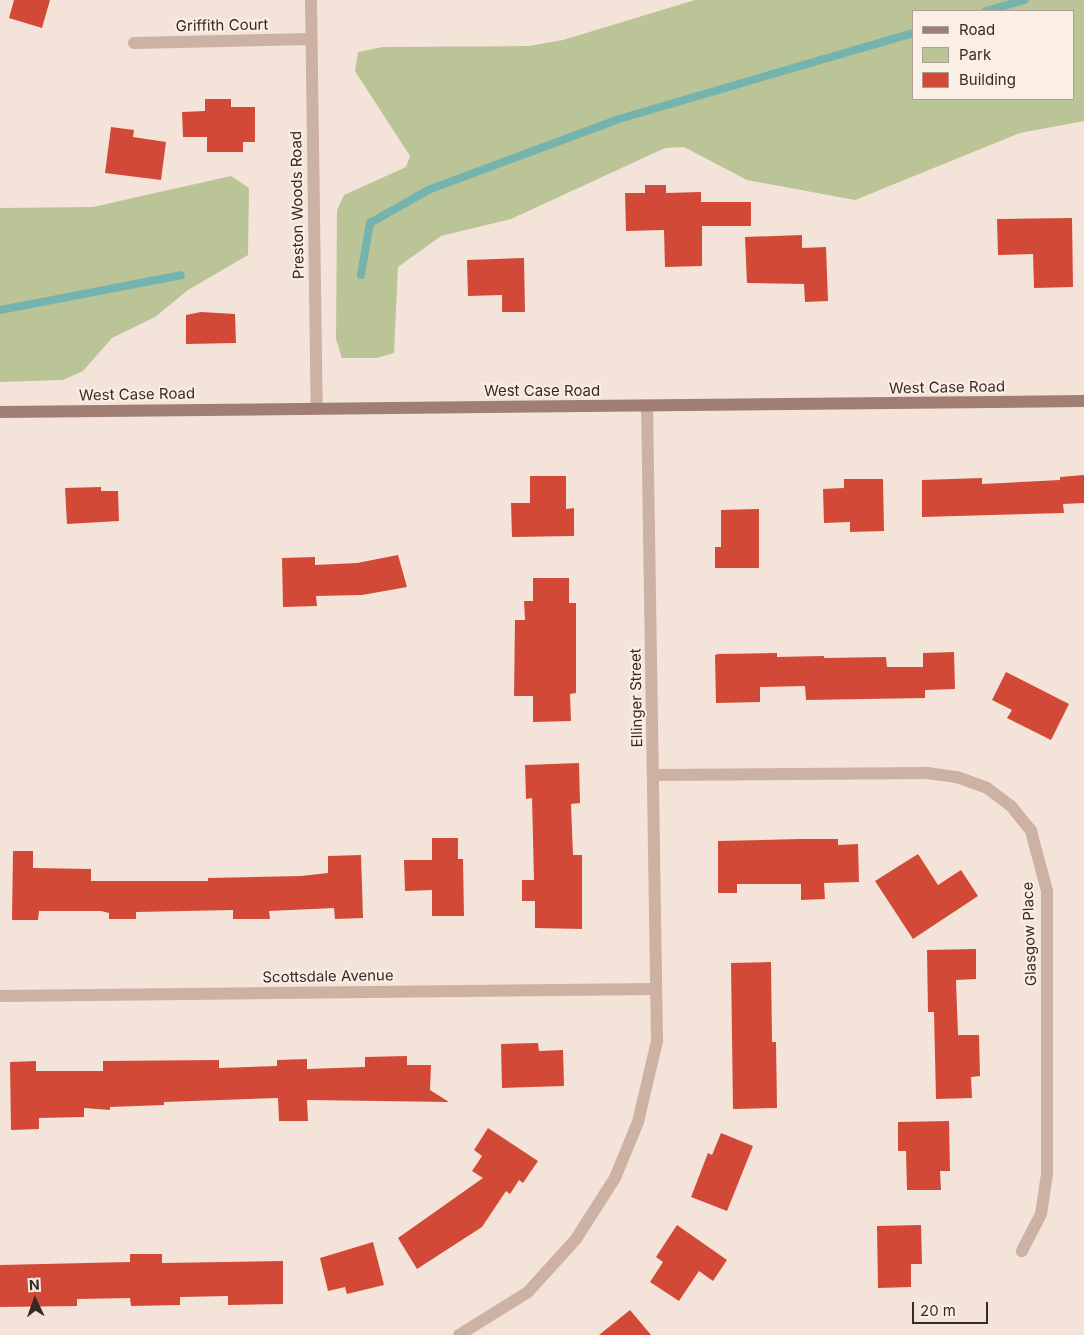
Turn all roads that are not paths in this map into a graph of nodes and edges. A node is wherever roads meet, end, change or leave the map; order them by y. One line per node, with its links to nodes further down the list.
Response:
1 (311, 0): 2 (street, Preston Woods Road)
2 (310, 39): 3 (street, Griffith Court); 6 (street, Preston Woods Road)
3 (134, 43)
4 (1084, 401): 5 (main road, West Case Road)
5 (647, 406): 6 (main road, West Case Road); 8 (street, Ellinger Street)
6 (317, 409): 7 (main road, West Case Road)
7 (0, 412)
8 (653, 775): 9 (street, Ellinger Street); 11 (street, Glasgow Place)
9 (656, 989): 10 (street, Scottsdale Avenue); 12 (street, Ellinger Street)
10 (0, 996)
11 (1022, 1251)
12 (460, 1335)

